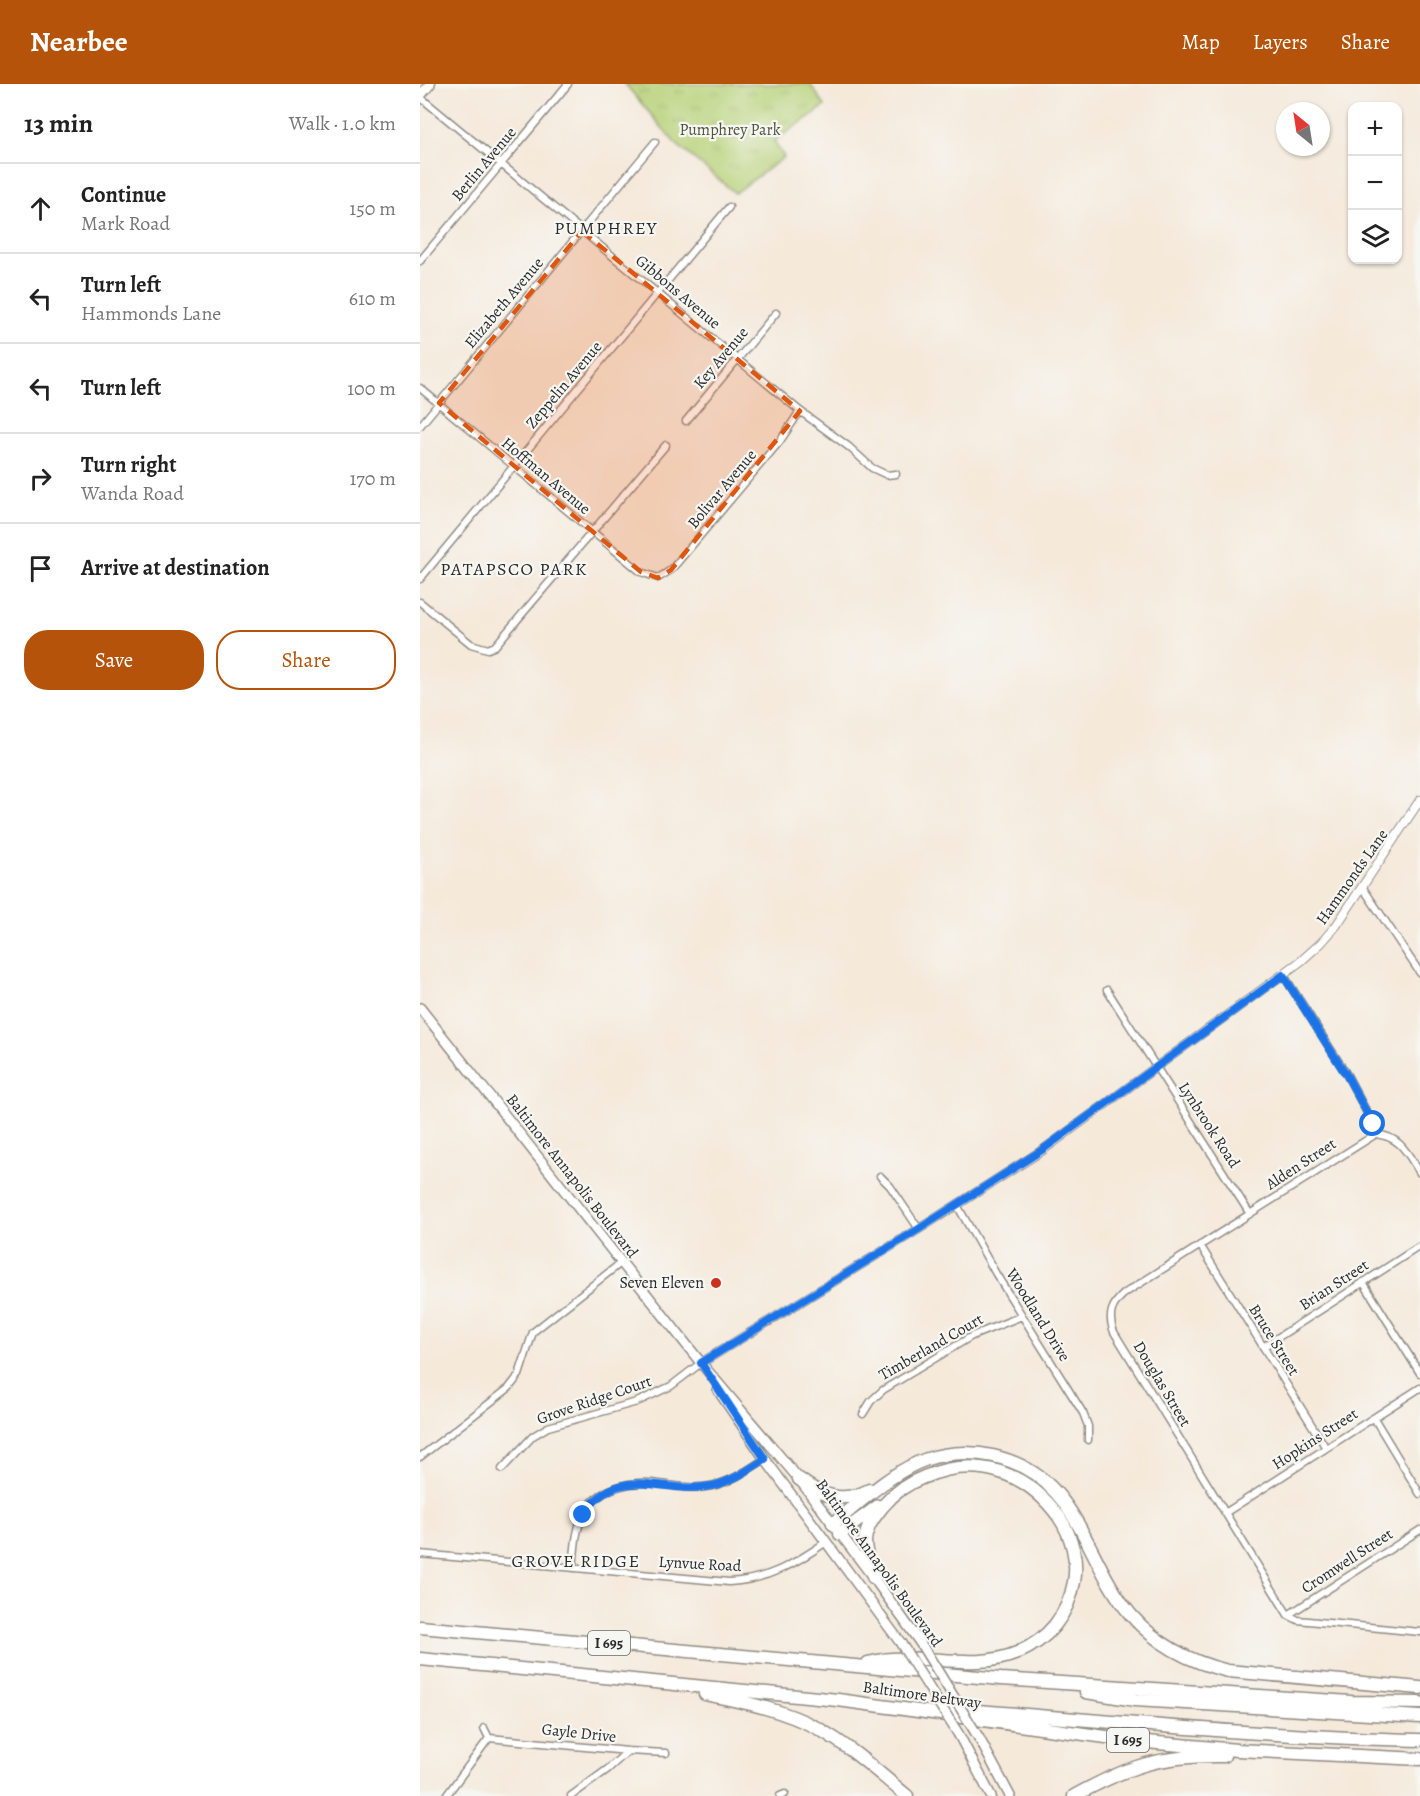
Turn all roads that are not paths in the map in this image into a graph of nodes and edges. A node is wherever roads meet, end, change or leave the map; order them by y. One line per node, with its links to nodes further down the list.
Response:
1 (430, 84): 3 (main road)
2 (568, 84): 5 (street, Berlin Avenue)
3 (420, 96): 5 (street, Gibbons Avenue)
4 (656, 142): 7 (street, Elizabeth Avenue)
5 (501, 164): 7 (street, Gibbons Avenue); 8 (street, Berlin Avenue)
6 (729, 207): 9 (street, Zeppelin Avenue)
7 (582, 231): 9 (street, Gibbons Avenue); 13 (street, Elizabeth Avenue)
8 (420, 261)
9 (658, 293): 11 (street, Gibbons Avenue); 18 (street, Zeppelin Avenue)
10 (776, 314): 11 (street, Key Avenue)
11 (738, 360): 14 (street, Gibbons Avenue); 15 (street, Key Avenue)
12 (420, 388): 13 (street, Hoffman Avenue)
13 (439, 404): 16 (street, Elizabeth Avenue); 18 (street, Hoffman Avenue)
14 (800, 411): 19 (street, Gibbons Avenue); 21 (street, Bolivar Avenue)
15 (686, 421)
16 (420, 426)
17 (666, 445): 20 (street)
18 (514, 466): 20 (street, Hoffman Avenue); 22 (street, Zeppelin Avenue)
19 (896, 474)
20 (593, 532): 21 (street, Hoffman Avenue); 23 (street)
21 (658, 578)
22 (420, 579)
23 (420, 602)
24 (1420, 800): 25 (street, Hammonds Lane)
25 (1363, 888): 26 (street); 27 (street, Hammonds Lane)
26 (1420, 973)
27 (1283, 975): 30 (street, Hammonds Lane); 31 (street)
28 (1107, 990): 30 (street, Lynbrook Road)
29 (420, 1008): 39 (main road, Baltimore Annapolis Boulevard)
30 (1156, 1068): 34 (street, Hammonds Lane); 35 (street, Lynbrook Road)
31 (1376, 1134): 32 (street); 35 (street, Alden Street)
32 (1420, 1173)
33 (880, 1176): 36 (street)
34 (957, 1205): 36 (street, Hammonds Lane); 41 (street, Woodland Drive)
35 (1250, 1214): 37 (street, Douglas Street)
36 (919, 1229): 43 (street, Hammonds Lane)
37 (1200, 1245): 42 (street, Bruce Street); 57 (street, Douglas Street)
38 (1420, 1246): 40 (street, Brian Street)
39 (622, 1262): 43 (main road, Baltimore Annapolis Boulevard); 50 (street)
40 (1363, 1282): 42 (street, Brian Street); 44 (street)
41 (1022, 1316): 46 (street, Timberland Court); 48 (street, Woodland Drive)
42 (1263, 1347): 49 (street, Bruce Street)
43 (701, 1363): 51 (main road, Baltimore Annapolis Boulevard); 52 (street, Grove Ridge Court); 53 (main road, Baltimore Annapolis Boulevard)
44 (1420, 1373)
45 (1420, 1388): 47 (street, Hopkins Street)
46 (863, 1414)
47 (1374, 1418): 49 (street, Hopkins Street); 55 (street)
48 (1088, 1440)
49 (1326, 1448): 57 (street, Hopkins Street)
50 (420, 1457)
51 (765, 1459): 60 (main road, Baltimore Annapolis Boulevard); 62 (street)
52 (502, 1469)
53 (799, 1479): 54 (highway); 58 (main road, Baltimore Annapolis Boulevard)
54 (888, 1480): 58 (highway); 71 (highway)
55 (1420, 1494)
56 (890, 1498): 58 (highway); 63 (highway); 68 (highway)
57 (1225, 1513): 64 (street, Douglas Street)
58 (837, 1529): 60 (main road); 63 (main road, Baltimore Annapolis Boulevard)
59 (1420, 1530): 64 (street, Cromwell Street)
60 (826, 1542): 62 (street, Lynvue Road); 88 (main road, Baltimore Annapolis Boulevard, bridge)
61 (420, 1554): 62 (street, Lynvue Road)
62 (573, 1568)
63 (873, 1576): 89 (main road, Baltimore Annapolis Boulevard, bridge)
64 (1288, 1615): 66 (street)
65 (420, 1627): 68 (highway, Baltimore Beltway / I 695)
66 (1420, 1632)
67 (420, 1659): 70 (highway, Baltimore Beltway / I 695)
68 (853, 1666): 69 (highway, Baltimore Beltway / I 695)
69 (1001, 1679): 73 (highway, Baltimore Beltway / I 695); 74 (highway)
70 (645, 1682): 72 (highway, Baltimore Beltway / I 695); 87 (highway)
71 (1420, 1688)
72 (838, 1700): 77 (highway); 80 (highway, Baltimore Beltway / I 695)
73 (1420, 1703)
74 (1420, 1717)
75 (484, 1728): 76 (street)
76 (489, 1738): 78 (street, Gayle Drive); 83 (street)
77 (1420, 1740)
78 (628, 1751): 79 (street, Gayle Drive); 86 (street)
79 (666, 1753)
80 (1353, 1756): 81 (highway, Baltimore Beltway / I 695); 82 (highway)
81 (1420, 1759)
82 (1093, 1785): 90 (highway); 91 (highway)
83 (451, 1789): 84 (street); 85 (street)
84 (446, 1796)
85 (456, 1796)
86 (571, 1796)
87 (907, 1796)
88 (991, 1796)
89 (1010, 1796)
90 (1074, 1796)
91 (1082, 1796)

